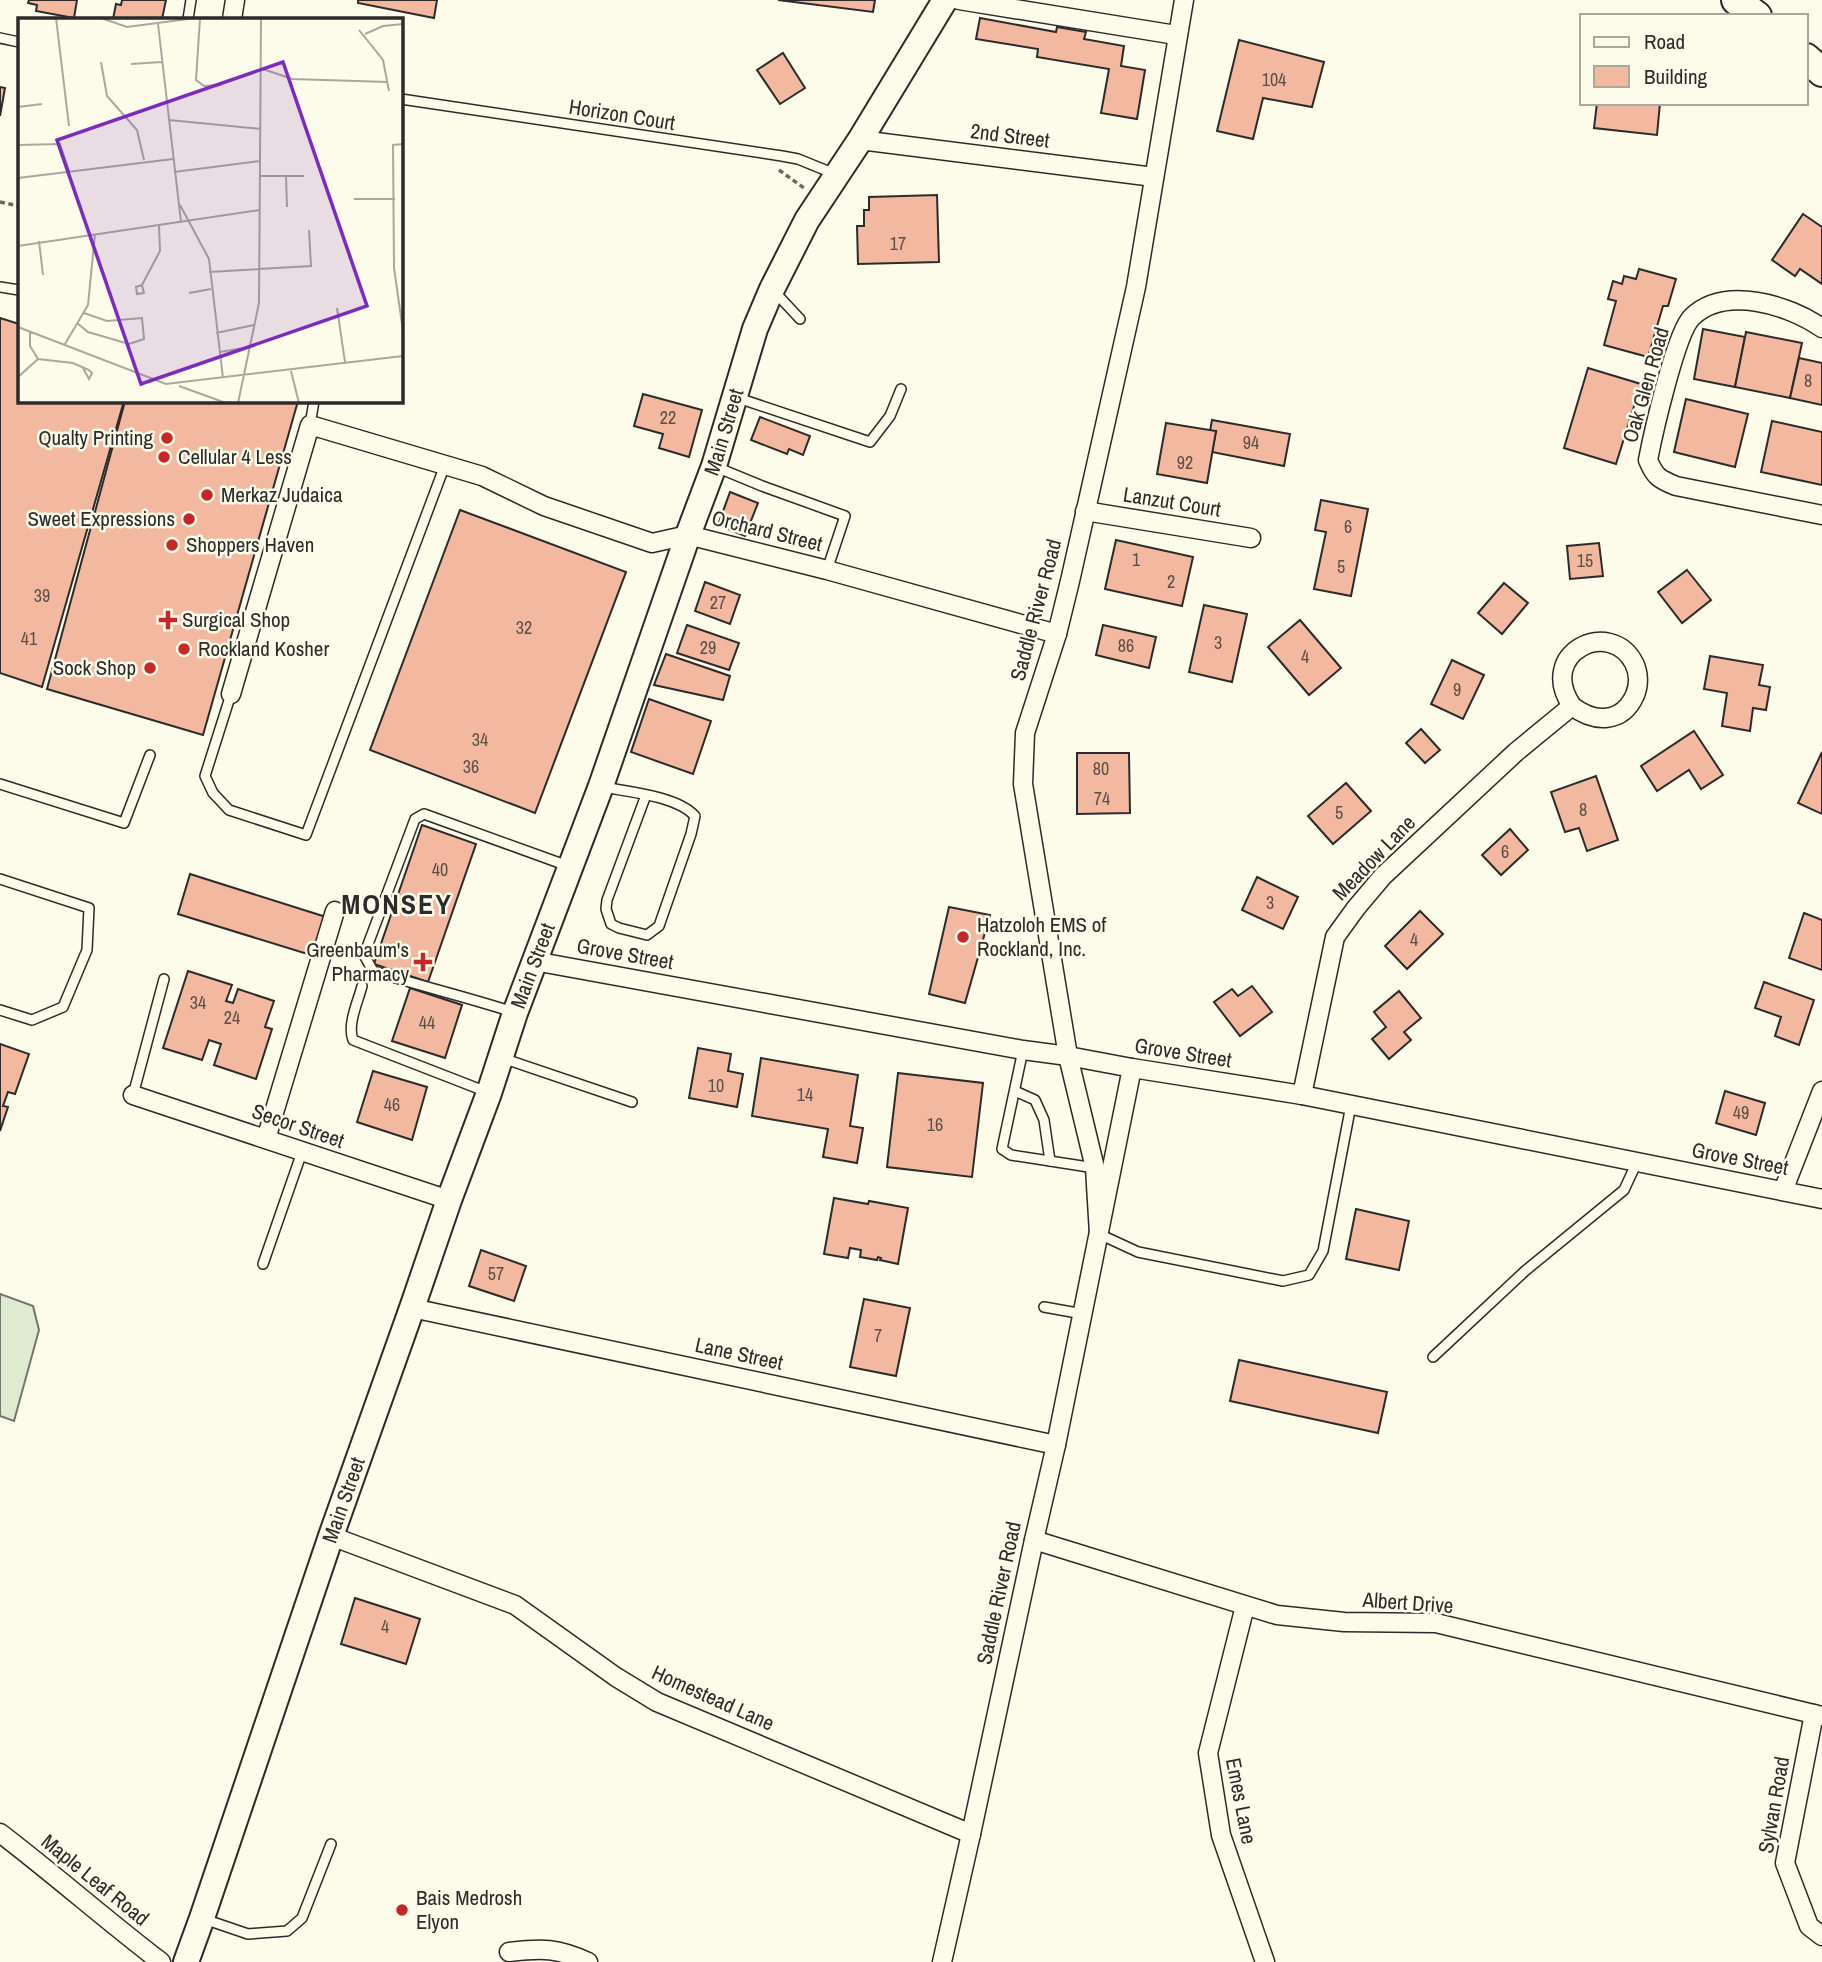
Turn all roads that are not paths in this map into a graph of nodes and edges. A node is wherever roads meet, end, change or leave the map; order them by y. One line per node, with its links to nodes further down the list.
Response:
1 (191, 0): 8 (lane)
2 (235, 0): 9 (street)
3 (945, 0): 16 (main road, Main Street)
4 (959, 0): 10 (street)
5 (1184, 0): 10 (street, Saddle River Road)
6 (1736, 0): 7 (main road)
7 (1754, 14)
8 (188, 18)
9 (232, 18)
10 (1177, 35): 18 (street, Saddle River Road)
11 (0, 38): 12 (lane)
12 (18, 42)
13 (1808, 60): 14 (main road)
14 (1822, 72)
15 (402, 99): 17 (lane, Horizon Court)
16 (860, 140): 17 (main road, Main Street); 18 (street, 2nd Street)
17 (836, 174): 20 (main road, Main Street)
18 (1154, 177): 30 (street, Saddle River Road)
19 (0, 287): 21 (lane)
20 (772, 289): 22 (lane); 25 (main road, Main Street)
21 (18, 290)
22 (800, 319)
23 (1822, 328): 31 (street, Oak Glen Road)
24 (901, 389): 25 (lane)
25 (736, 397): 29 (main road, Main Street)
26 (314, 402): 27 (lane)
27 (310, 425): 28 (street, Orchard Street); 36 (street)
28 (445, 465): 32 (street, Orchard Street); 36 (lane)
29 (714, 466): 32 (main road, Main Street); 34 (lane)
30 (1085, 512): 33 (street, Lanzut Court); 35 (street, Saddle River Road)
31 (1822, 515)
32 (688, 535): 34 (street, Orchard Street); 40 (main road, Main Street)
33 (1251, 538)
34 (827, 570): 35 (street, Orchard Street)
35 (1057, 634): 51 (street, Saddle River Road)
36 (231, 694)
37 (1572, 706): 37 (street); 58 (street, Meadow Lane)
38 (150, 755): 39 (lane)
39 (0, 785)
40 (601, 786): 41 (lane); 42 (main road, Main Street)
41 (646, 795): 41 (lane)
42 (570, 867): 45 (main road, Main Street); 49 (lane)
43 (0, 879): 48 (lane)
44 (335, 911): 61 (street)
45 (534, 961): 49 (main road, Main Street); 50 (street, Grove Street)
46 (164, 979): 57 (lane)
47 (362, 986): 56 (lane)
48 (0, 1010)
49 (515, 1013): 52 (main road, Main Street)
50 (1023, 1050): 51 (street, Grove Street); 54 (lane)
51 (1068, 1056): 53 (street, Grove Street); 65 (street, Saddle River Road)
52 (500, 1057): 56 (main road, Main Street); 59 (lane)
53 (1132, 1068): 58 (street, Grove Street); 69 (street, Saddle River Road)
54 (1015, 1091): 63 (lane); 63 (lane)
55 (1822, 1091): 66 (street)
56 (489, 1093): 68 (main road, Main Street)
57 (133, 1095): 61 (street, Secor Street)
58 (1302, 1095): 60 (street, Grove Street)
59 (632, 1102)
60 (1350, 1105): 64 (street, Grove Street); 69 (lane)
61 (266, 1139): 62 (street, Secor Street)
62 (302, 1152): 68 (street, Secor Street); 70 (lane)
63 (1050, 1161): 65 (lane)
64 (1637, 1162): 66 (street, Grove Street); 74 (lane)
65 (1095, 1168): 69 (street, Saddle River Road)
66 (1783, 1191): 67 (street, Grove Street)
67 (1822, 1199)
68 (449, 1200): 72 (main road, Main Street)
69 (1099, 1234): 73 (street, Saddle River Road)
70 (263, 1264)
71 (1044, 1307): 73 (lane)
72 (412, 1308): 75 (street, Lane Street); 76 (main road, Main Street)
73 (1083, 1314): 75 (street, Saddle River Road)
74 (1433, 1357)
75 (1056, 1445): 77 (street, Saddle River Road)
76 (331, 1536): 81 (street, Homestead Lane); 83 (main road, Main Street)
77 (1034, 1541): 78 (street, Albert Drive); 81 (street, Saddle River Road)
78 (1245, 1606): 79 (street, Albert Drive); 90 (street, Emes Lane)
79 (1818, 1715): 84 (street, Sylvan Road)
80 (0, 1833): 86 (street, Maple Leaf Road)
81 (971, 1834): 89 (street, Saddle River Road)
82 (331, 1844): 83 (lane)
83 (202, 1918): 87 (main road, Main Street)
84 (1822, 1936)
85 (507, 1957): 88 (street)
86 (161, 1962)
87 (186, 1962)
88 (587, 1962)
89 (942, 1962)
90 (1265, 1962)

